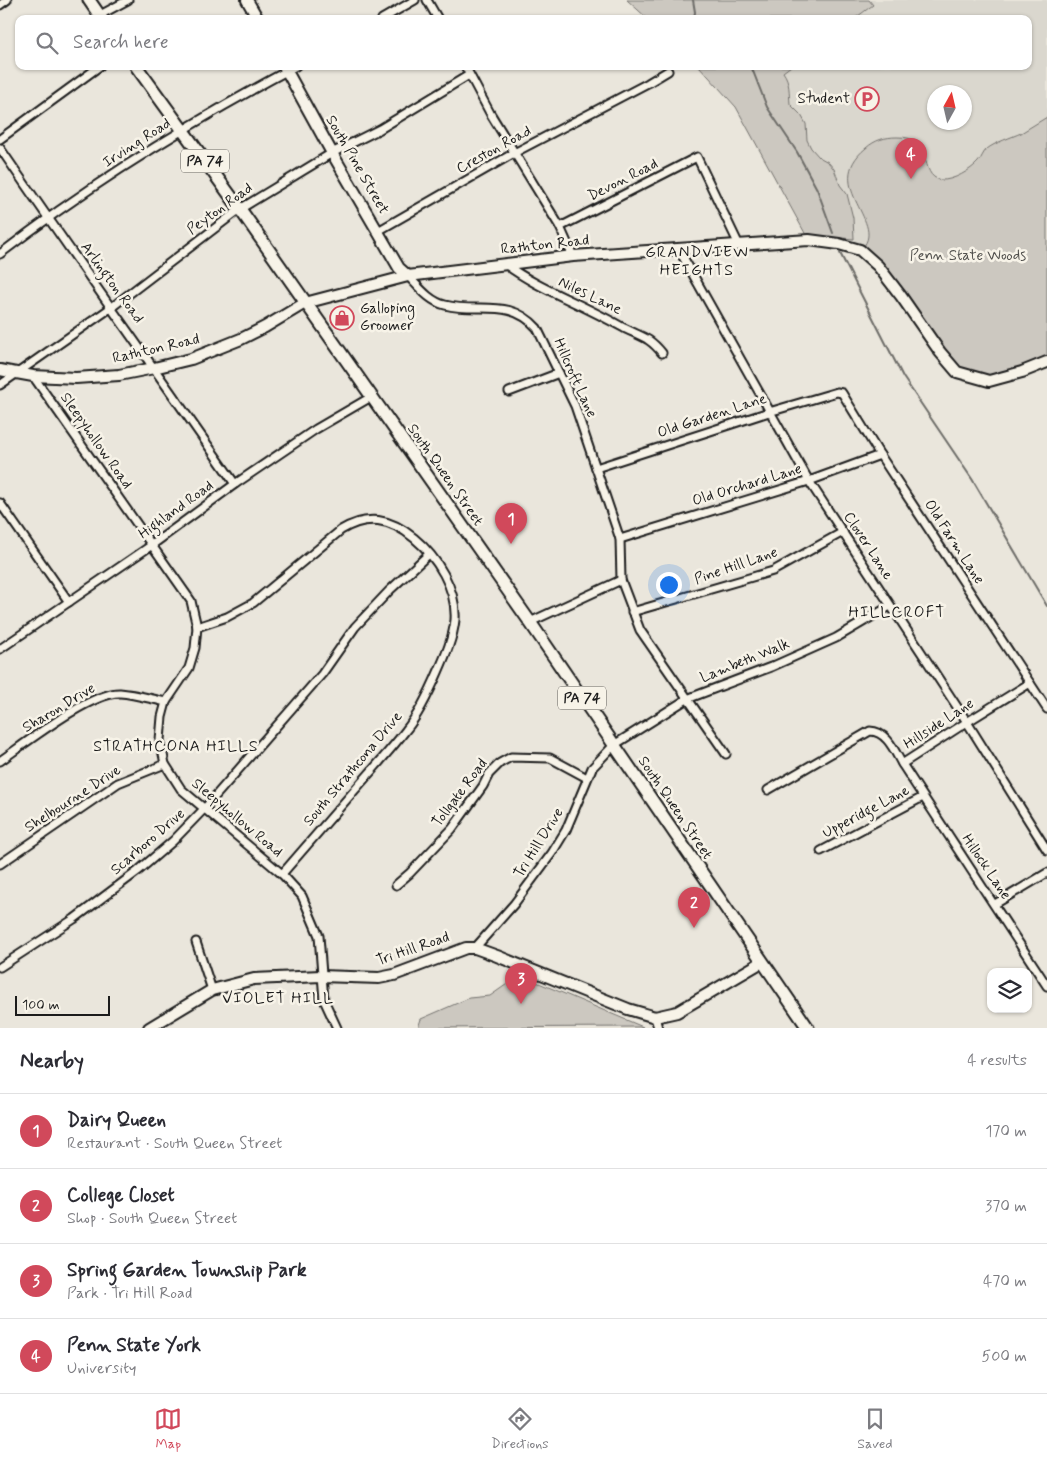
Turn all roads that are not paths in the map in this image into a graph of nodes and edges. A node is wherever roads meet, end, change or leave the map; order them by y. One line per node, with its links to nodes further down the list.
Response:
1 (7, 0): 7 (street)
2 (89, 0): 8 (main road)
3 (128, 0): 9 (street)
4 (247, 0): 10 (street)
5 (415, 0): 11 (street)
6 (427, 0): 12 (street)
7 (0, 5)
8 (100, 15)
9 (104, 15)
10 (256, 15)
11 (389, 15)
12 (436, 15)
13 (95, 70): 21 (street)
14 (139, 70): 20 (main road, South Queen Street / PA 74)
15 (286, 70): 20 (street, Irving Road)
16 (290, 70): 23 (street, South Pine Street)
17 (467, 70): 19 (street)
18 (668, 71): 24 (street, Creston Road)
19 (469, 75): 23 (street, Peyton Road); 24 (street)
20 (182, 130): 25 (main road, South Queen Street / PA 74); 26 (street, Irving Road)
21 (0, 139)
22 (0, 148): 26 (street, Arlington Road)
23 (332, 153): 25 (street, Peyton Road); 28 (street, South Pine Street)
24 (514, 153): 27 (street); 28 (street, Creston Road)
25 (240, 209): 35 (main road, South Queen Street / PA 74); 36 (street, Peyton Road)
26 (47, 218): 31 (street, Irving Road); 36 (street, Arlington Road)
27 (560, 226): 29 (street, Devon Road); 32 (street)
28 (378, 232): 34 (street, South Pine Street)
29 (740, 245): 30 (street, Rathton Road); 38 (street, Rathton Road)
30 (678, 248): 32 (street, Rathton Road); 48 (street, Clover Lane)
31 (0, 254)
32 (573, 256): 33 (street, Rathton Road)
33 (505, 264): 34 (street, Rathton Road); 37 (street, Niles Lane)
34 (408, 276): 35 (street, Rathton Road); 42 (street, Hillcroft Lane)
35 (305, 303): 39 (street, Rathton Road); 47 (main road, South Queen Street / PA 74)
36 (112, 308): 39 (street, Arlington Road); 41 (street, Peyton Road)
37 (662, 353)
38 (1047, 362)
39 (154, 368): 43 (street, Rathton Road); 52 (street, Arlington Road)
40 (0, 370): 41 (street, Rathton Road)
41 (16, 373): 43 (street, Rathton Road); 44 (street, Peyton Road)
42 (559, 373): 45 (street); 50 (street, Hillcroft Lane)
43 (33, 376): 58 (street, Sleepyhollow Road)
44 (0, 385)
45 (509, 392)
46 (837, 392): 48 (street, Old Garden Lane); 49 (street, Old Farm Lane)
47 (371, 396): 52 (street, Highland Road); 64 (main road, South Queen Street / PA 74)
48 (769, 412): 50 (street, Old Garden Lane); 51 (street, Clover Lane)
49 (880, 456): 51 (street, Old Orchard Lane); 67 (street, Old Farm Lane)
50 (596, 468): 57 (street, Hillcroft Lane)
51 (808, 481): 56 (street, Clover Lane); 57 (street, Old Orchard Lane)
52 (235, 484): 58 (street, Highland Road)
53 (0, 503): 54 (street)
54 (7, 513): 55 (street); 61 (street)
55 (0, 517)
56 (843, 532): 62 (street, Clover Lane); 63 (street, Pine Hill Lane)
57 (620, 539): 60 (street, Hillcroft Lane)
58 (152, 545): 61 (street, Highland Road); 65 (street, Sleepyhollow Road)
59 (429, 554): 65 (street); 80 (street, Scarboro Drive); 85 (street, South Strathcona Drive)
60 (621, 580): 63 (street, Hillcroft Lane); 64 (street)
61 (69, 602): 66 (street, Highland Road)
62 (890, 606): 68 (street, Lambeth Walk); 71 (street, Clover Lane)
63 (632, 612): 68 (street, Hillcroft Lane)
64 (530, 622): 72 (main road, South Queen Street / PA 74)
65 (198, 627): 69 (street, Sleepyhollow Road)
66 (0, 648)
67 (1030, 683): 70 (street, Old Farm Lane); 71 (street, Hillside Lane)
68 (687, 699): 72 (street, Lambeth Walk); 73 (street, Hillcroft Lane)
69 (166, 702): 74 (street, Sharon Drive); 75 (street, Sleepyhollow Road)
70 (1047, 709)
71 (967, 722): 76 (street, Hillside Lane); 81 (street, Clover Lane)
72 (614, 745): 77 (street, Tri Hill Drive); 90 (main road, South Queen Street / PA 74)
73 (726, 754)
74 (0, 761)
75 (165, 764): 80 (street, Sleepyhollow Road); 83 (street, Shelbourne Drive)
76 (902, 764): 78 (street, Hillside Lane); 79 (street, Hillock Lane)
77 (587, 778): 86 (street, Tollgate Road); 89 (street, Tri Hill Drive)
78 (768, 790)
79 (923, 798): 82 (street, Upperidge Lane); 87 (street, Hillock Lane)
80 (204, 809): 85 (street, Sleepyhollow Road); 91 (street, Scarboro Drive)
81 (1047, 850)
82 (821, 851)
83 (0, 864)
84 (1047, 873): 87 (street)
85 (282, 874): 92 (street, Sleepyhollow Road)
86 (396, 885)
87 (995, 904): 93 (street, Hillock Lane)
88 (196, 942): 94 (street)
89 (475, 948): 92 (street, Tri Hill Road); 95 (street)
90 (762, 962): 95 (street); 99 (main road, South Queen Street / PA 74)
91 (0, 967)
92 (321, 976): 94 (street, Tri Hill Road); 97 (street, Sleepyhollow Road)
93 (1047, 986)
94 (212, 990): 96 (street, Tri Hill Road)
95 (655, 1017): 98 (street)
96 (148, 1028)
97 (336, 1028)
98 (658, 1028)
99 (808, 1028)

